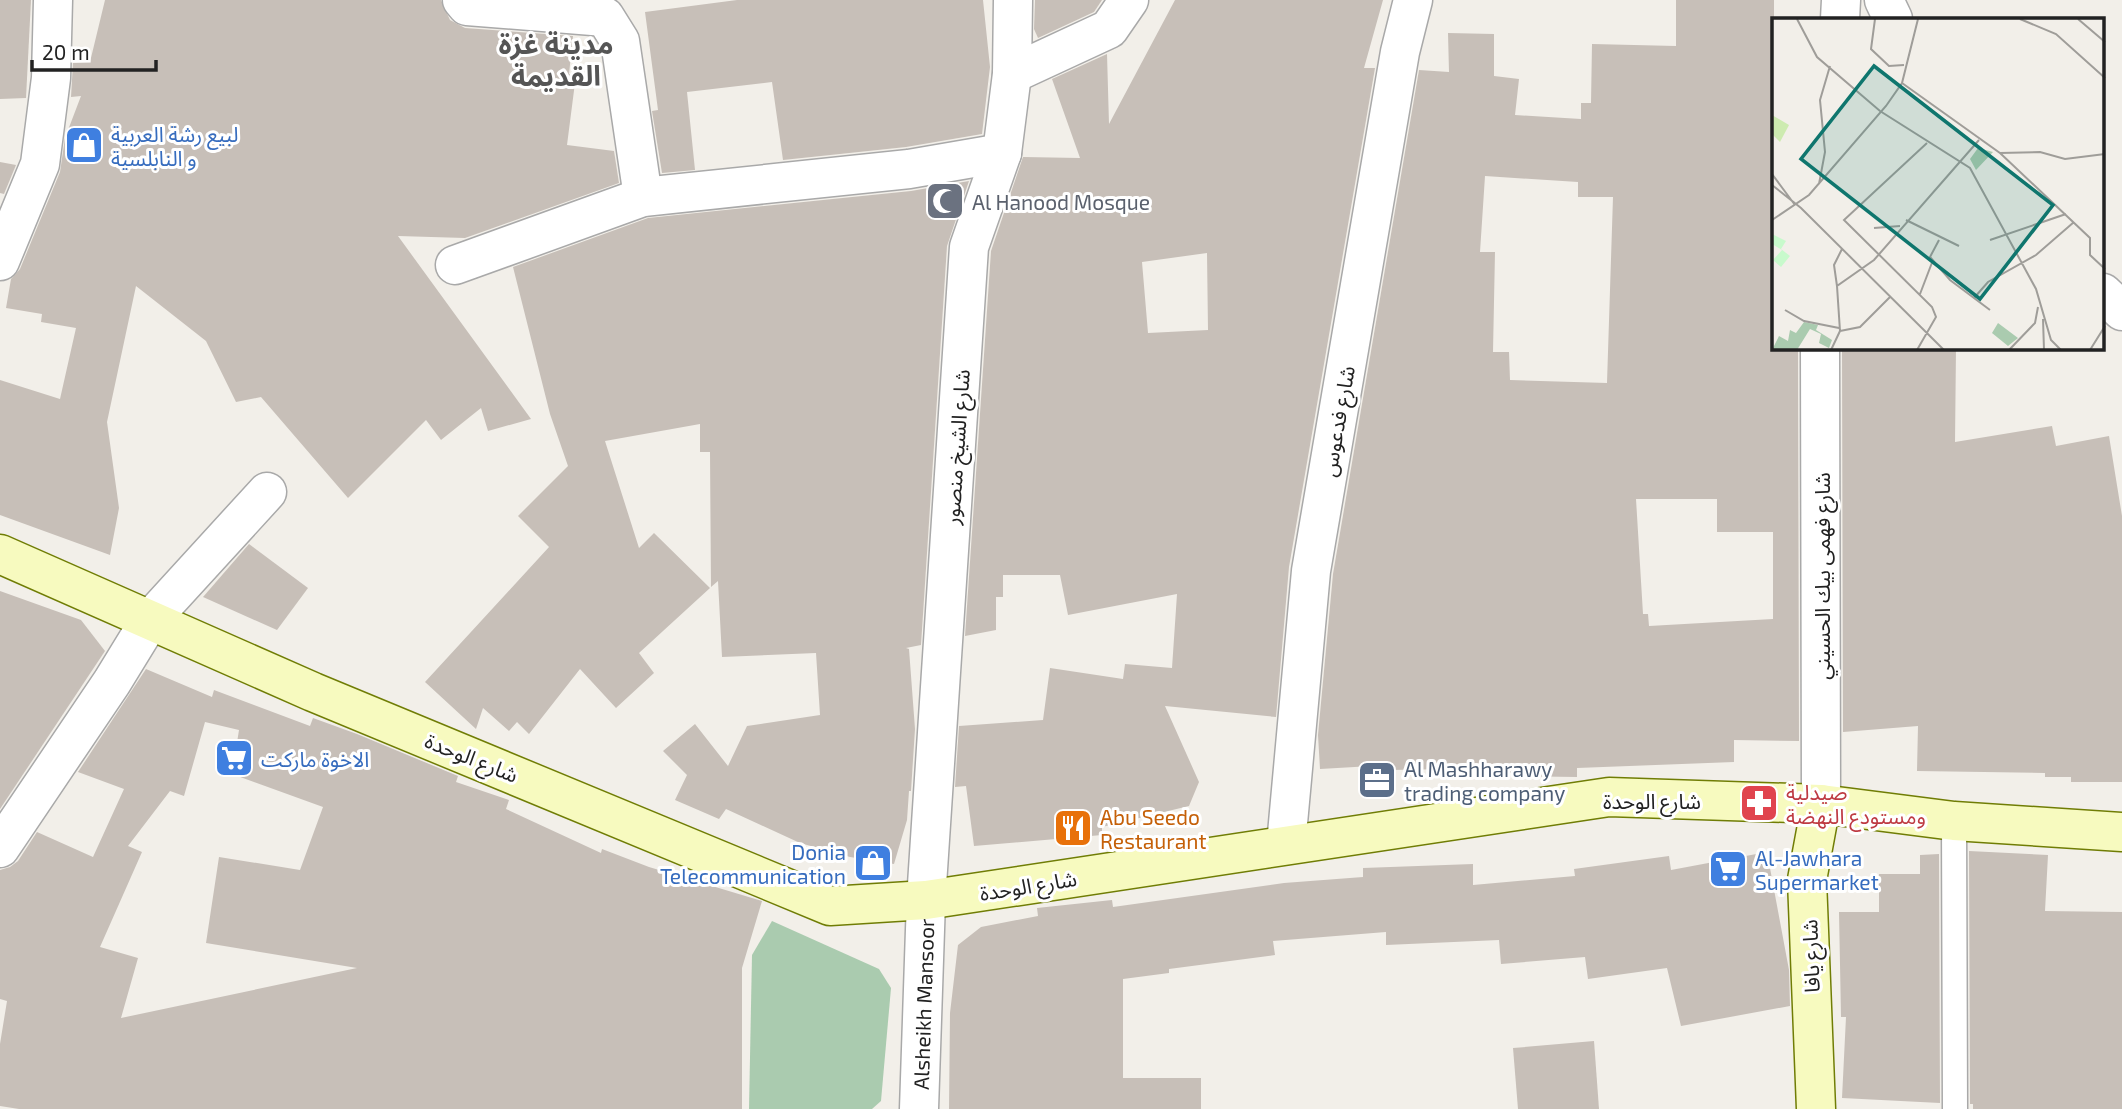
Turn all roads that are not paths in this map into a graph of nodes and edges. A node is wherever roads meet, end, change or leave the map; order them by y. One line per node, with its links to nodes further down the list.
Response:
1 (52, 0): 14 (street)
2 (462, 0): 8 (street)
3 (1013, 0): 11 (street, شارع الشيخ منصور)
4 (1129, 0): 11 (street)
5 (1413, 0): 25 (street, شارع فدعوس)
6 (1841, 0): 9 (street)
7 (1884, 0): 10 (street)
8 (566, 7): 13 (street)
9 (1840, 18)
10 (1893, 18)
11 (1012, 74): 12 (street, شارع الشيخ منصور)
12 (1002, 153): 13 (street); 27 (street, شارع الشيخ منصور)
13 (643, 197): 15 (street)
14 (0, 261)
15 (456, 265)
16 (2104, 294): 17 (street)
17 (2122, 311)
18 (1820, 350): 22 (street, شارع فهمى بيك الحسيني)
19 (267, 492): 21 (street)
20 (0, 554): 21 (main road, شارع الوحدة)
21 (150, 620): 26 (street); 27 (main road, شارع الوحدة)
22 (1821, 804): 23 (main road, شارع الوحدة); 25 (main road, شارع الوحدة); 29 (main road, شارع يافا)
23 (1954, 821): 24 (main road, شارع الوحدة); 30 (lane)
24 (2122, 832)
25 (1286, 845): 27 (main road, شارع الوحدة)
26 (0, 848)
27 (926, 900): 28 (street, Alsheikh Mansoor)
28 (919, 1109)
29 (1816, 1109)
30 (1955, 1109)

